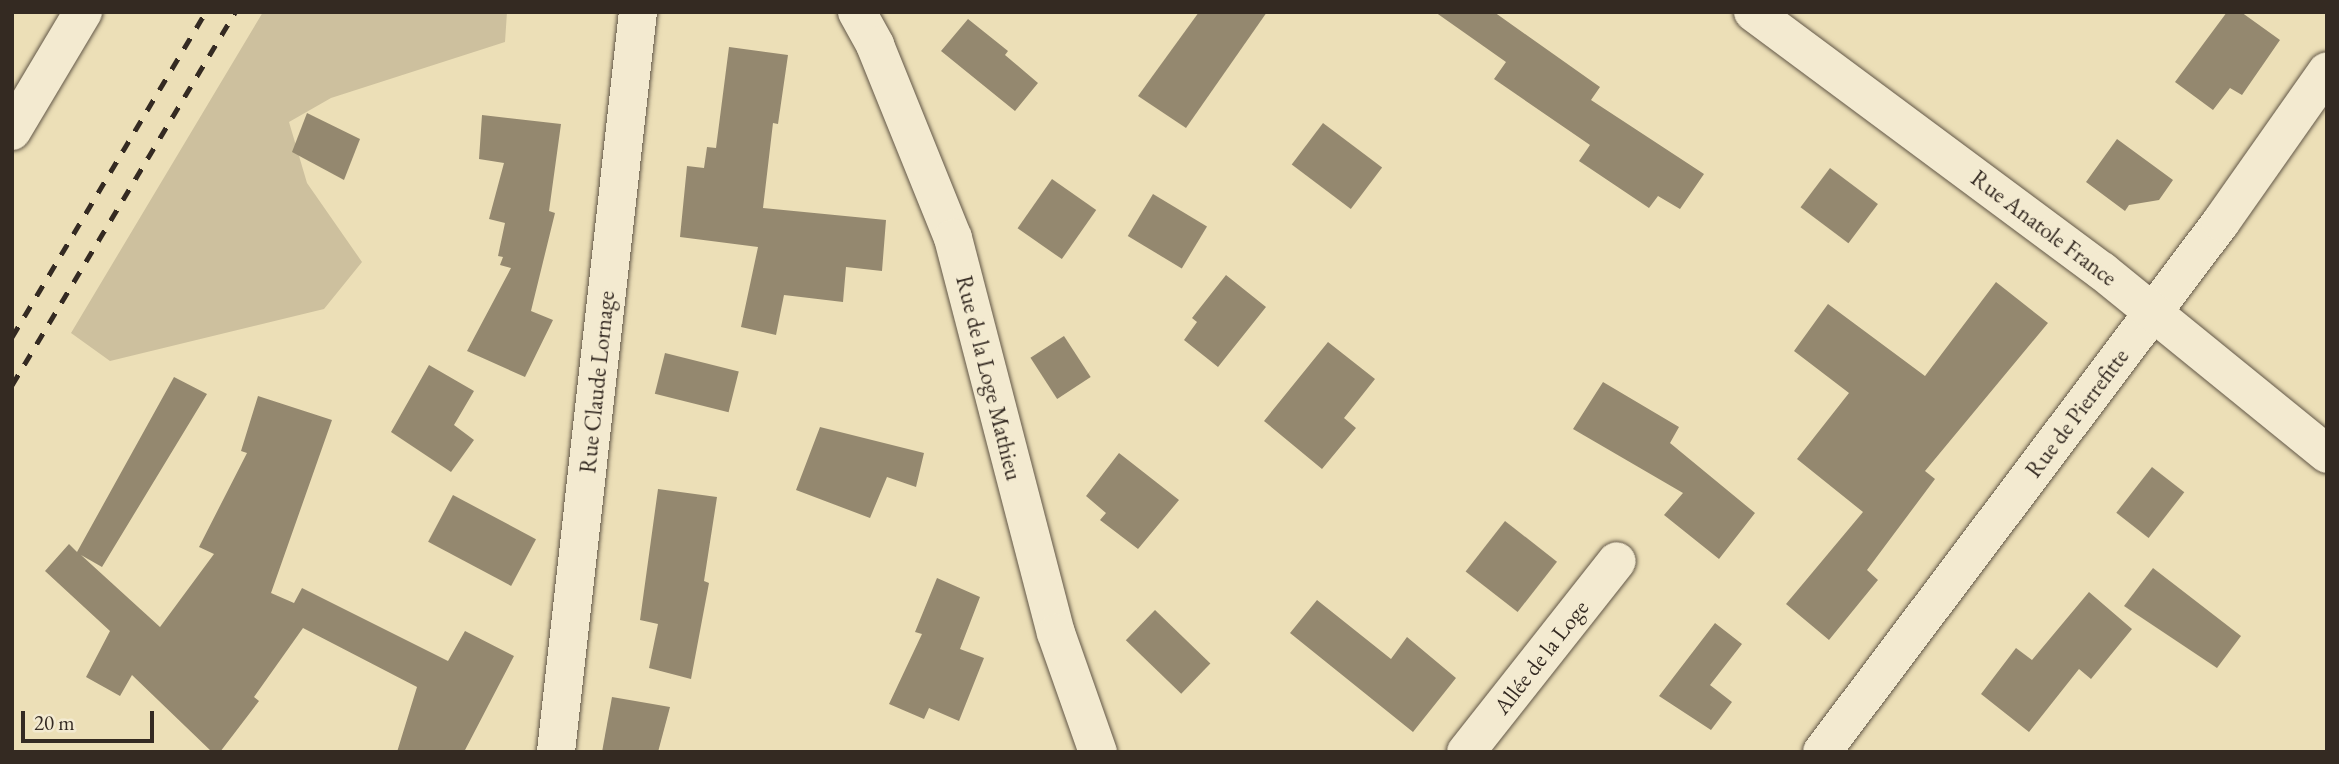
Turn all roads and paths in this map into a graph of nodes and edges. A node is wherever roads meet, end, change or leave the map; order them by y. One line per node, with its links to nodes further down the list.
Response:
1 (83, 12): 6 (street)
2 (638, 12): 10 (street, Rue Claude Lornage)
3 (857, 12): 11 (street, Rue de la Loge Mathieu)
4 (1754, 12): 7 (street, Rue Anatole France)
5 (2327, 71): 7 (street, Rue de Pierrefitte)
6 (12, 131)
7 (2154, 311): 8 (street, Rue Anatole France); 13 (street, Rue de Pierrefitte)
8 (2327, 454)
9 (1617, 561): 12 (street, Allée de la Loge)
10 (556, 752)
11 (1098, 752)
12 (1465, 752)
13 (1822, 752)

